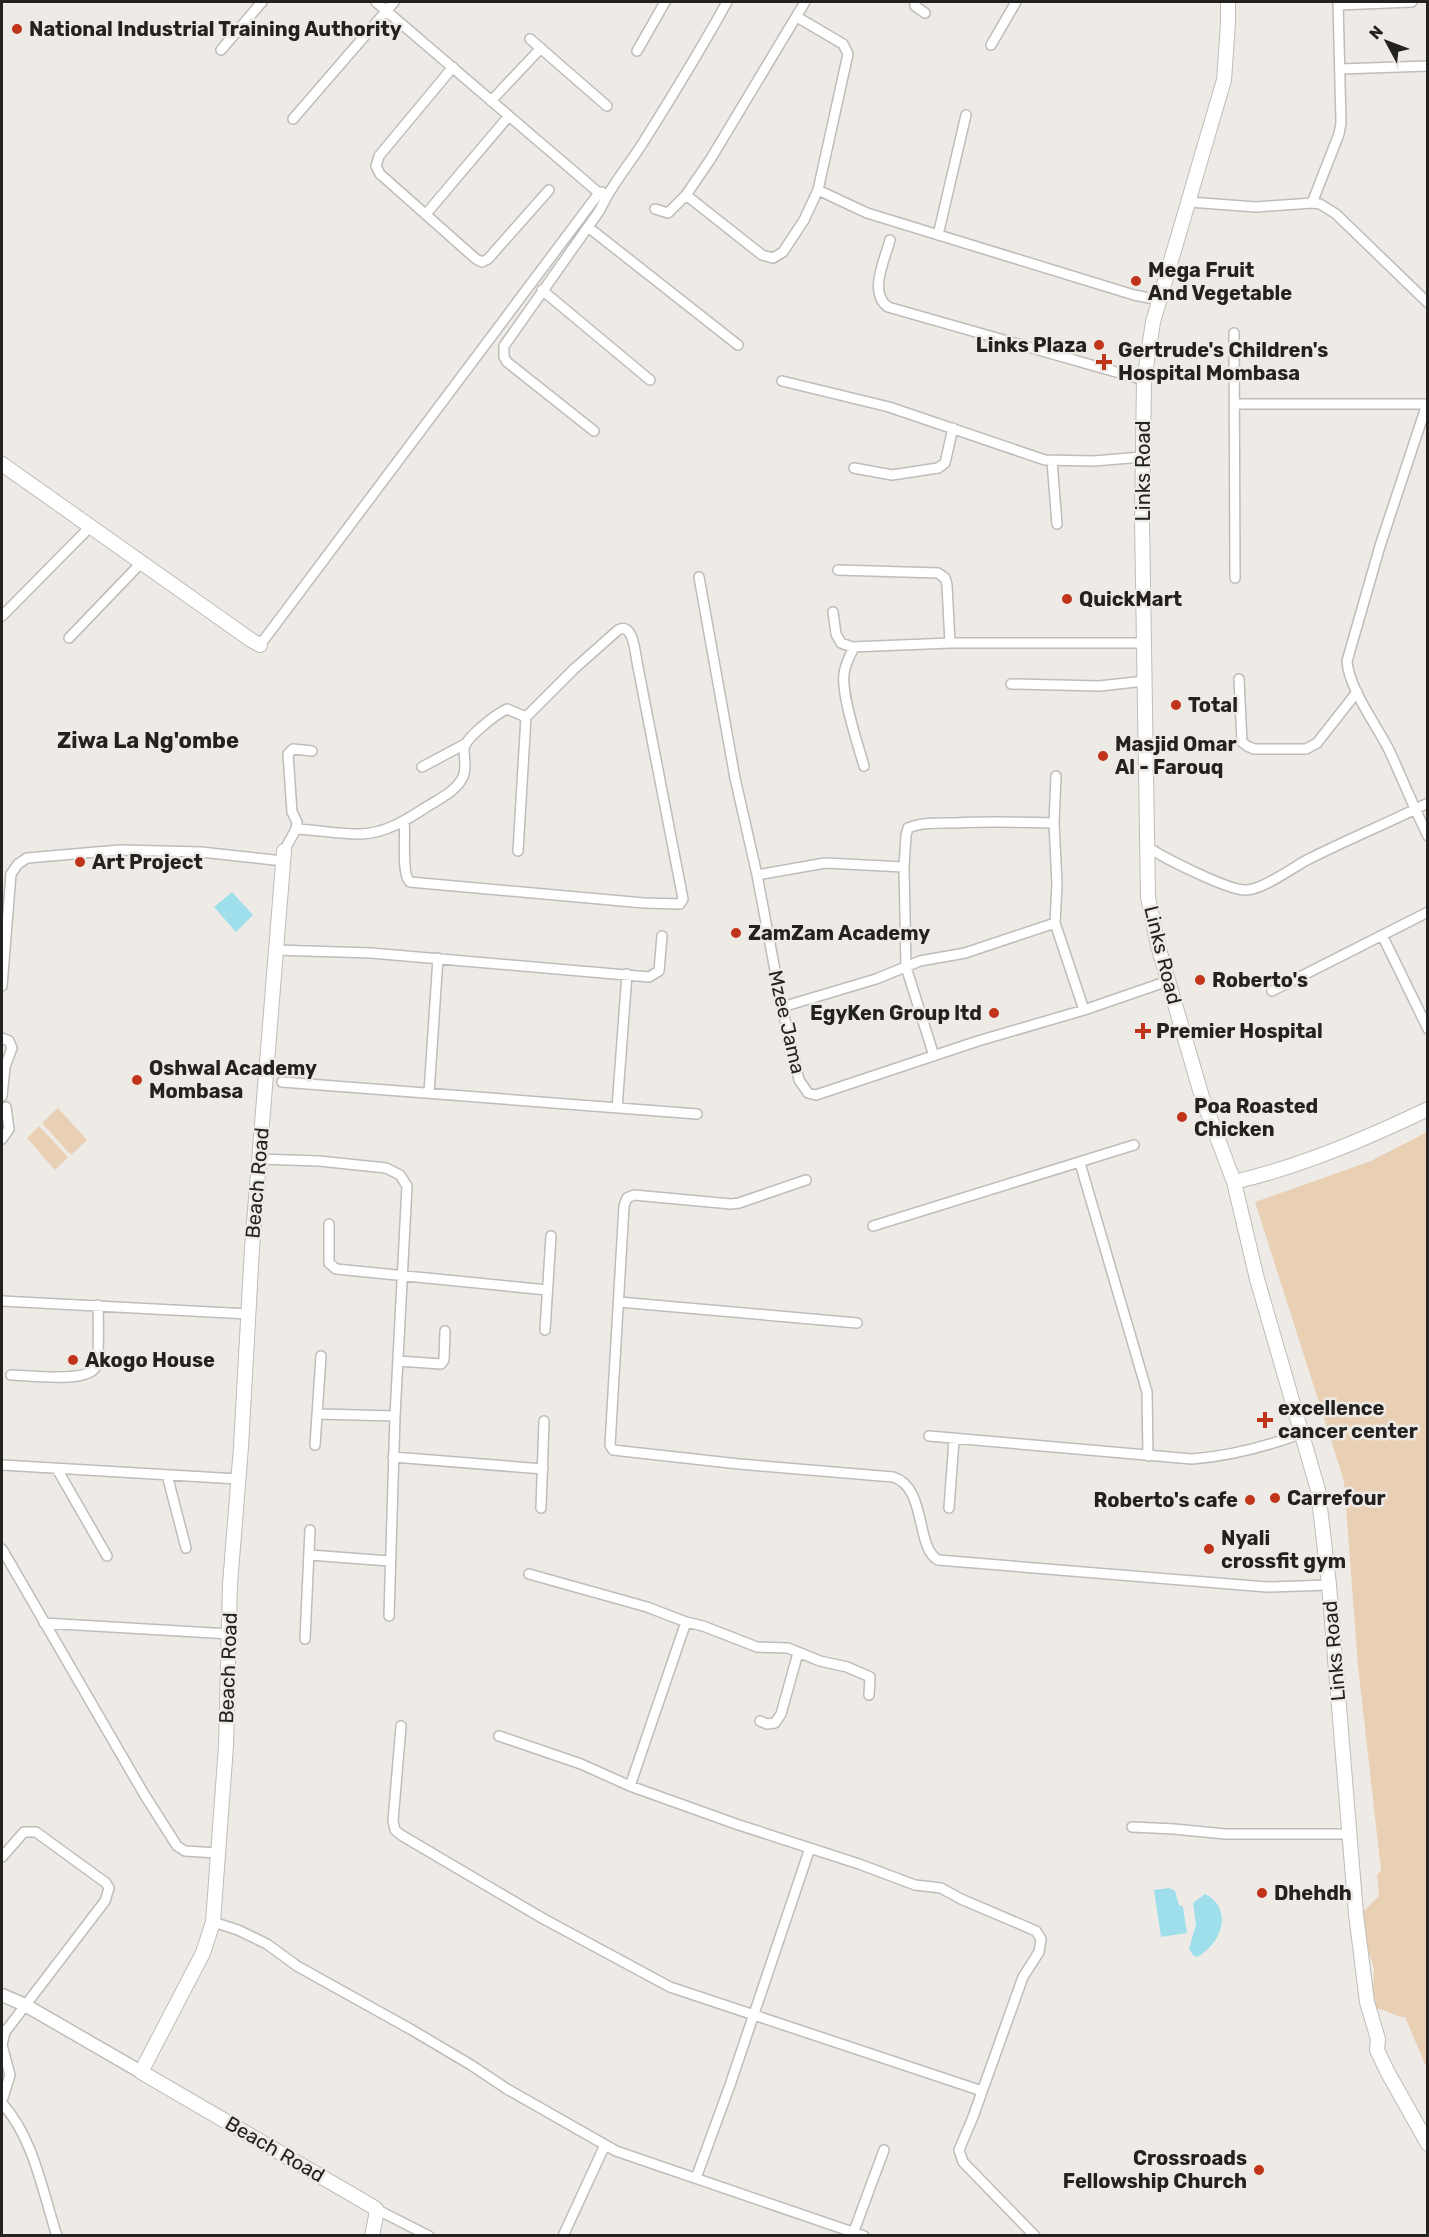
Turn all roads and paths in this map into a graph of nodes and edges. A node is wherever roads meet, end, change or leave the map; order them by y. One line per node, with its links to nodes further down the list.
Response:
1 (262, 2): 18 (street)
2 (376, 2): 12 (street)
3 (394, 2): 12 (street)
4 (665, 2): 19 (street)
5 (727, 2): 30 (street)
6 (805, 2): 14 (street)
7 (915, 2): 13 (street)
8 (1016, 2): 16 (street)
9 (1228, 2): 32 (main road, Links Road)
10 (1412, 2): 11 (street)
11 (1338, 3): 22 (street)
12 (386, 11): 21 (street); 27 (street)
13 (925, 13)
14 (797, 17): 29 (street); 31 (street)
15 (530, 39): 17 (street)
16 (991, 45)
17 (541, 48): 23 (street); 24 (street)
18 (221, 50)
19 (638, 51)
20 (1428, 66): 22 (street)
21 (453, 67): 23 (street); 35 (street)
22 (1340, 69): 33 (street)
23 (491, 101): 26 (street)
24 (607, 106)
25 (966, 115): 37 (street)
26 (508, 117): 30 (street); 35 (street)
27 (292, 119)
28 (549, 190): 35 (street)
29 (818, 190): 31 (street); 37 (street)
30 (604, 192): 36 (street); 65 (street)
31 (686, 195): 34 (street)
32 (1189, 202): 33 (street); 40 (main road, Links Road)
33 (1312, 203): 41 (street)
34 (656, 209)
35 (426, 214)
36 (588, 227): 39 (street); 43 (street)
37 (938, 235): 40 (street)
38 (890, 240): 45 (street)
39 (543, 290): 44 (street); 49 (street)
40 (1160, 300): 45 (main road, Links Road)
41 (1428, 303)
42 (1234, 333): 47 (street)
43 (738, 345)
44 (650, 380)
45 (1144, 380): 50 (main road, Links Road)
46 (782, 381): 48 (street)
47 (1235, 404): 59 (street); 70 (street)
48 (953, 428): 51 (street); 53 (street)
49 (594, 430)
50 (1142, 457): 51 (street); 64 (main road, Links Road)
51 (1052, 461): 54 (street)
52 (2, 464): 55 (main road)
53 (854, 468)
54 (1057, 524)
55 (90, 527): 56 (main road); 61 (street)
56 (141, 563): 62 (street); 65 (main road)
57 (838, 570): 63 (street)
58 (699, 577): 88 (street, Mzee Jama)
59 (1235, 578)
60 (833, 612): 66 (street)
61 (2, 616)
62 (69, 638)
63 (950, 643): 64 (street); 66 (street)
64 (1145, 643): 68 (main road, Links Road)
65 (260, 645)
66 (854, 647): 74 (street)
67 (1239, 679): 70 (street)
68 (1145, 681): 69 (street); 83 (main road, Links Road)
69 (1011, 684)
70 (1357, 692): 78 (street)
71 (526, 717): 72 (street); 79 (street); 84 (street)
72 (465, 744): 75 (street); 79 (street)
73 (312, 751): 81 (street)
74 (864, 766)
75 (422, 767)
76 (1056, 776): 80 (street)
77 (1428, 803): 78 (street)
78 (1414, 809): 82 (street); 83 (street)
79 (404, 821): 81 (street)
80 (1054, 823): 86 (street); 90 (street)
81 (296, 829): 85 (street)
82 (1428, 836)
83 (1146, 846): 98 (main road, Links Road)
84 (518, 851)
85 (283, 856): 87 (street); 93 (main road, Beach Road)
86 (904, 867): 88 (street); 96 (street)
87 (6, 872): 94 (street)
88 (757, 875): 101 (street, Mzee Jama)
89 (1428, 912): 91 (street)
90 (1055, 923): 96 (street); 102 (street)
91 (1382, 935): 100 (street); 103 (street)
92 (662, 936): 97 (street)
93 (275, 950): 95 (street); 115 (main road, Beach Road)
94 (3, 954): 99 (street)
95 (438, 958): 97 (street); 107 (street)
96 (906, 967): 101 (street); 105 (street)
97 (627, 974): 110 (street)
98 (1168, 981): 102 (street, Mzee Jama); 118 (main road, Links Road)
99 (2, 986)
100 (1272, 991)
101 (782, 1007): 105 (street, Mzee Jama)
102 (1084, 1010): 105 (street, Mzee Jama)
103 (1428, 1029)
104 (2, 1038): 108 (street)
105 (934, 1056)
106 (282, 1082): 107 (street)
107 (429, 1093): 110 (street)
108 (2, 1096)
109 (6, 1107): 113 (street)
110 (617, 1108): 112 (street)
111 (1428, 1109): 118 (main road)
112 (697, 1114)
113 (2, 1139)
114 (1134, 1145): 116 (street)
115 (258, 1159): 122 (street); 127 (main road, Beach Road)
116 (1080, 1162): 120 (street); 141 (street)
117 (806, 1180): 125 (street)
118 (1234, 1182): 137 (main road, Links Road)
119 (329, 1224): 122 (street)
120 (873, 1226)
121 (551, 1236): 123 (street)
122 (402, 1275): 123 (street); 132 (street)
123 (547, 1290): 129 (street)
124 (2, 1300): 126 (street)
125 (619, 1302): 128 (street); 157 (street)
126 (98, 1305): 127 (street); 133 (street)
127 (249, 1314): 147 (main road, Beach Road)
128 (857, 1323)
129 (545, 1330)
130 (445, 1331): 132 (street)
131 (321, 1356): 134 (street)
132 (398, 1361): 135 (street)
133 (11, 1375)
134 (319, 1414): 135 (street); 140 (street)
135 (395, 1416): 142 (street)
136 (544, 1421): 145 (street)
137 (1303, 1433): 141 (street); 157 (main road, Links Road)
138 (929, 1436): 139 (street)
139 (954, 1440): 141 (street); 149 (street)
140 (315, 1445)
141 (1148, 1456)
142 (393, 1457): 145 (street); 155 (street)
143 (2, 1465): 144 (street)
144 (57, 1469): 146 (street); 154 (street)
145 (543, 1469): 148 (street)
146 (166, 1475): 147 (street); 151 (street)
147 (238, 1479): 161 (main road, Beach Road)
148 (541, 1508)
149 (949, 1508)
150 (310, 1530): 153 (street)
151 (186, 1548)
152 (2, 1549): 160 (street)
153 (310, 1555): 155 (street); 162 (street)
154 (107, 1556)
155 (389, 1561): 158 (street)
156 (529, 1574): 159 (street)
157 (1329, 1585): 170 (main road, Links Road)
158 (389, 1616)
159 (686, 1622): 163 (street); 168 (street)
160 (44, 1623): 161 (street); 172 (street)
161 (230, 1634): 172 (main road, Beach Road)
162 (305, 1639)
163 (798, 1653): 164 (street); 165 (street)
164 (869, 1695)
165 (760, 1721)
166 (401, 1726): 177 (street)
167 (499, 1736): 168 (street)
168 (630, 1786): 171 (street)
169 (1132, 1827): 170 (street)
170 (1350, 1834): 178 (main road, Links Road)
171 (810, 1848): 177 (street); 180 (street)
172 (218, 1853): 174 (main road, Beach Road)
173 (2, 1857): 176 (street)
174 (213, 1922): 179 (main road, Beach Road); 184 (street)
175 (2, 1995): 176 (street)
176 (25, 2005): 179 (street); 181 (street)
177 (753, 2016): 180 (street); 186 (street)
178 (1378, 2039): 182 (main road); 183 (main road)
179 (141, 2072): 187 (main road, Beach Road)
180 (982, 2091): 194 (street)
181 (2, 2102): 189 (street)
182 (1428, 2127)
183 (1428, 2144)
184 (605, 2145): 186 (street); 192 (street)
185 (884, 2150): 188 (street)
186 (696, 2178): 188 (street)
187 (376, 2209): 190 (main road); 191 (street)
188 (854, 2231): 193 (street)
189 (57, 2235)
190 (372, 2235)
191 (429, 2235)
192 (563, 2235)
193 (864, 2235)
194 (1035, 2235)

